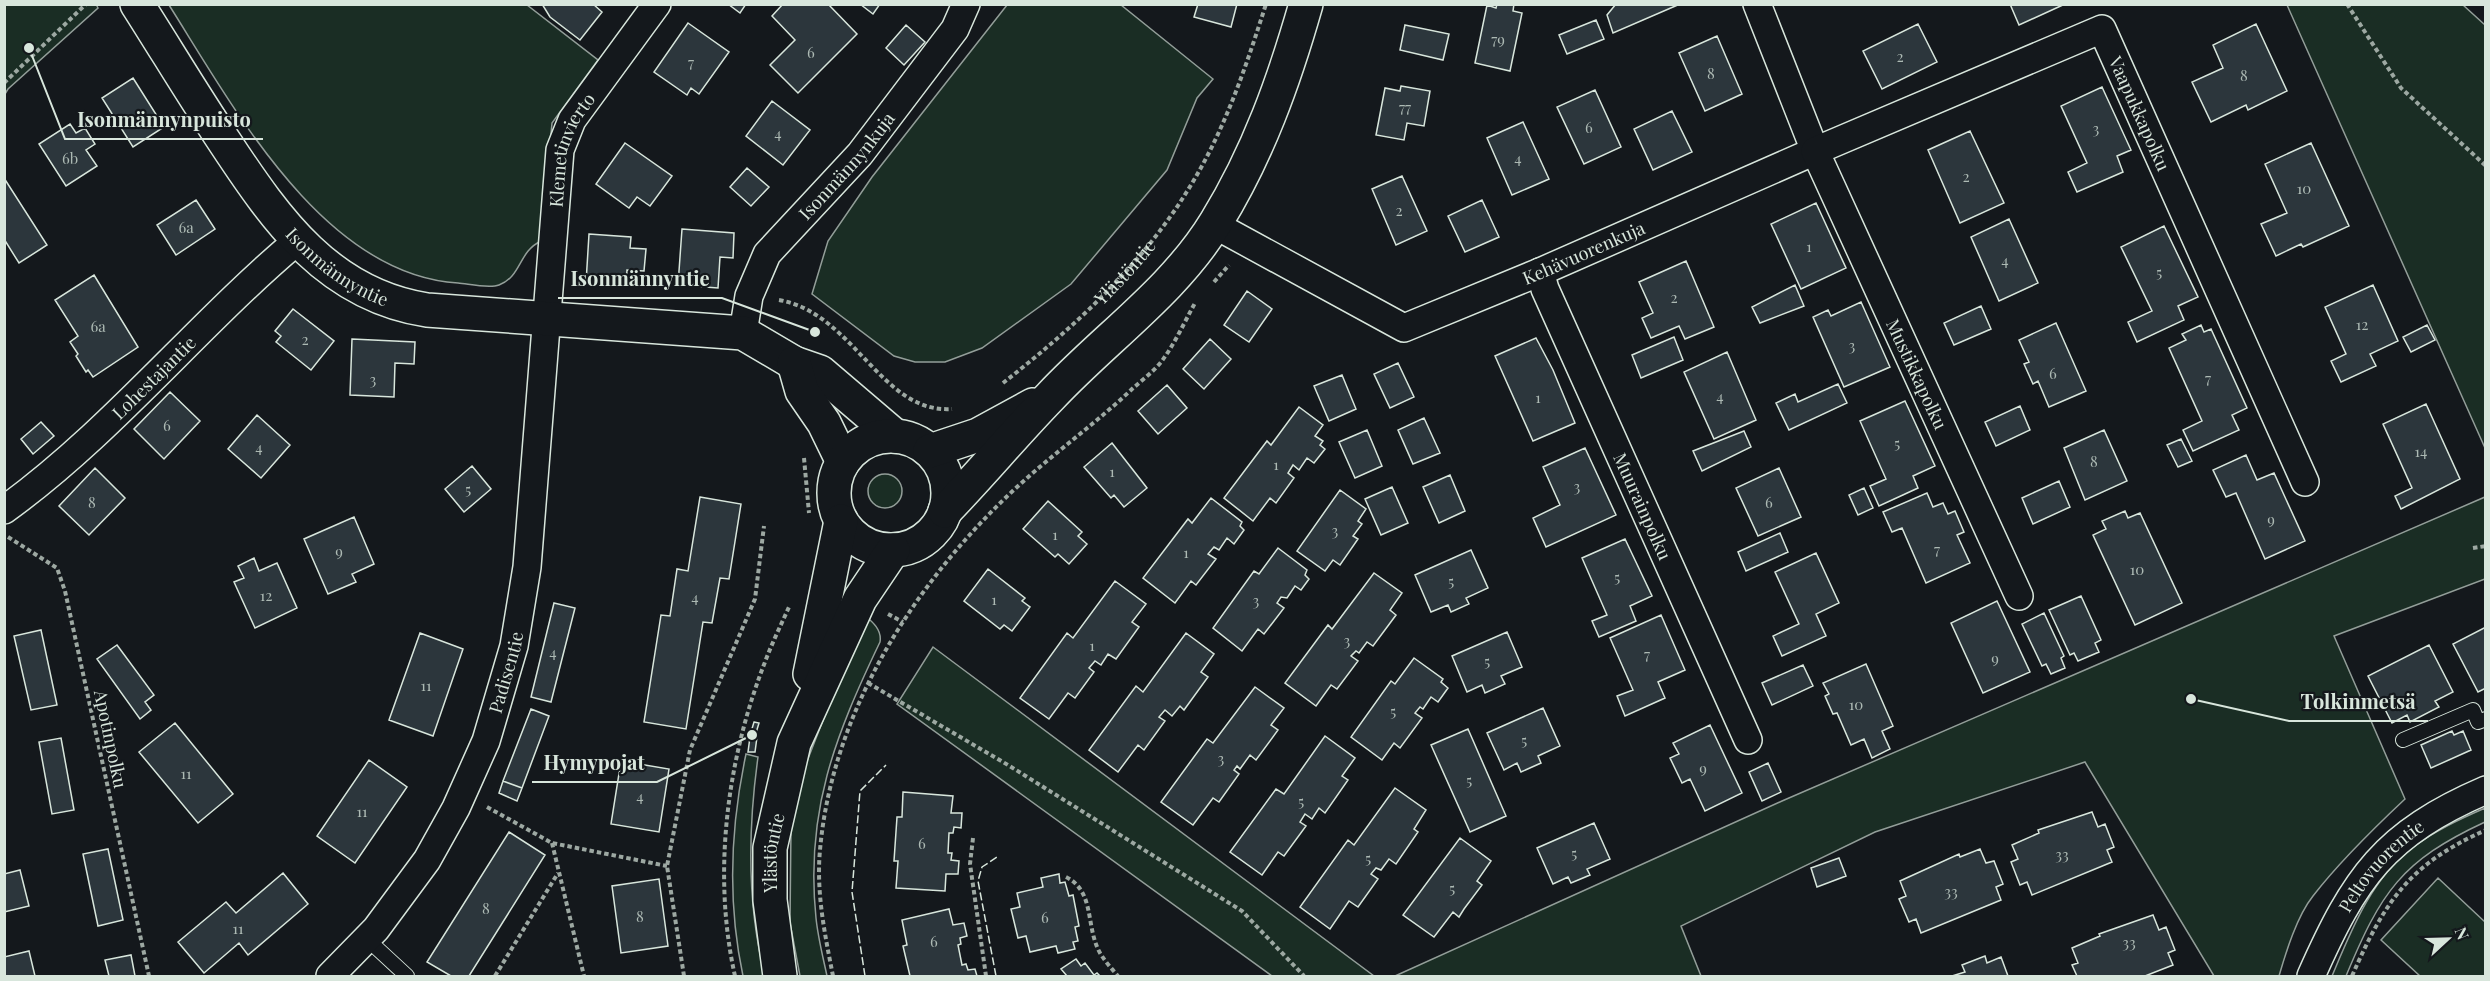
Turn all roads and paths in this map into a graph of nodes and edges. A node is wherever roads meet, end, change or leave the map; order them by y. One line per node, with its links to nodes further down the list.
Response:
1 (86, 4): 9 (path)
2 (137, 4): 13 (main road, Isonmännyntie)
3 (657, 4): 19 (street, Klemetinvierto)
4 (966, 4): 17 (street, Isonmännynkuja)
5 (1266, 4): 22 (path, Ylästöntie)
6 (1306, 4): 12 (main road)
7 (1757, 4): 10 (street)
8 (2347, 4): 11 (path)
9 (4, 83)
10 (1815, 151): 15 (street, Kehävuorenkuja); 29 (street, Vaapukkapolku); 38 (street, Mustikkapolku)
11 (2486, 166)
12 (1215, 225): 14 (street, Kehävuorenkuja); 23 (main road)
13 (297, 240): 19 (main road, Isonmännyntie); 30 (street, Lohestajantie)
14 (1243, 242): 15 (street, Kehävuorenkuja); 16 (path)
15 (1540, 272): 43 (street, Muurainpolku)
16 (1211, 286)
17 (749, 296): 20 (street, Isonmännynkuja); 24 (path)
18 (1197, 300): 40 (path)
19 (548, 319): 20 (main road, Isonmännyntie); 53 (street, Padisentie)
20 (743, 333): 21 (main road, Isonmännyntie)
21 (794, 363): 25 (main road, Isonmännyntie); 28 (main road)
22 (993, 390)
23 (1050, 396): 26 (main road); 31 (main road)
24 (962, 408)
25 (895, 435): 26 (main road); 28 (main road)
26 (930, 451): 31 (main road)
27 (804, 456): 32 (path)
28 (843, 462): 32 (main road)
29 (2305, 482)
30 (4, 510)
31 (945, 511): 37 (main road)
32 (826, 522): 37 (main road); 42 (main road, Ylästöntie)
33 (764, 526): 50 (path)
34 (4, 535): 54 (path, Apotinpolku)
35 (2486, 546): 36 (path)
36 (2473, 548)
37 (893, 550): 42 (main road, Ylästöntie)
38 (2019, 596)
39 (792, 602): 60 (path)
40 (868, 682): 62 (path); 65 (path)
41 (2486, 719): 44 (lane)
42 (799, 729): 61 (main road, Ylästöntie)
43 (1748, 740)
44 (2403, 740)
45 (2486, 790): 66 (street, Peltovuorentie)
46 (478, 802): 49 (path)
47 (2486, 830): 67 (path)
48 (973, 838): 63 (path)
49 (552, 843): 50 (path); 51 (path)
50 (666, 866): 59 (path)
51 (558, 873): 57 (path); 58 (path)
52 (1066, 877): 64 (path)
53 (367, 939): 55 (street, Padisentie); 56 (lane)
54 (149, 976)
55 (330, 976)
56 (407, 976)
57 (495, 976)
58 (584, 976)
59 (684, 976)
60 (735, 976)
61 (780, 976)
62 (833, 976)
63 (986, 976)
64 (1118, 976)
65 (1304, 976)
66 (2311, 976)
67 (2352, 976)

